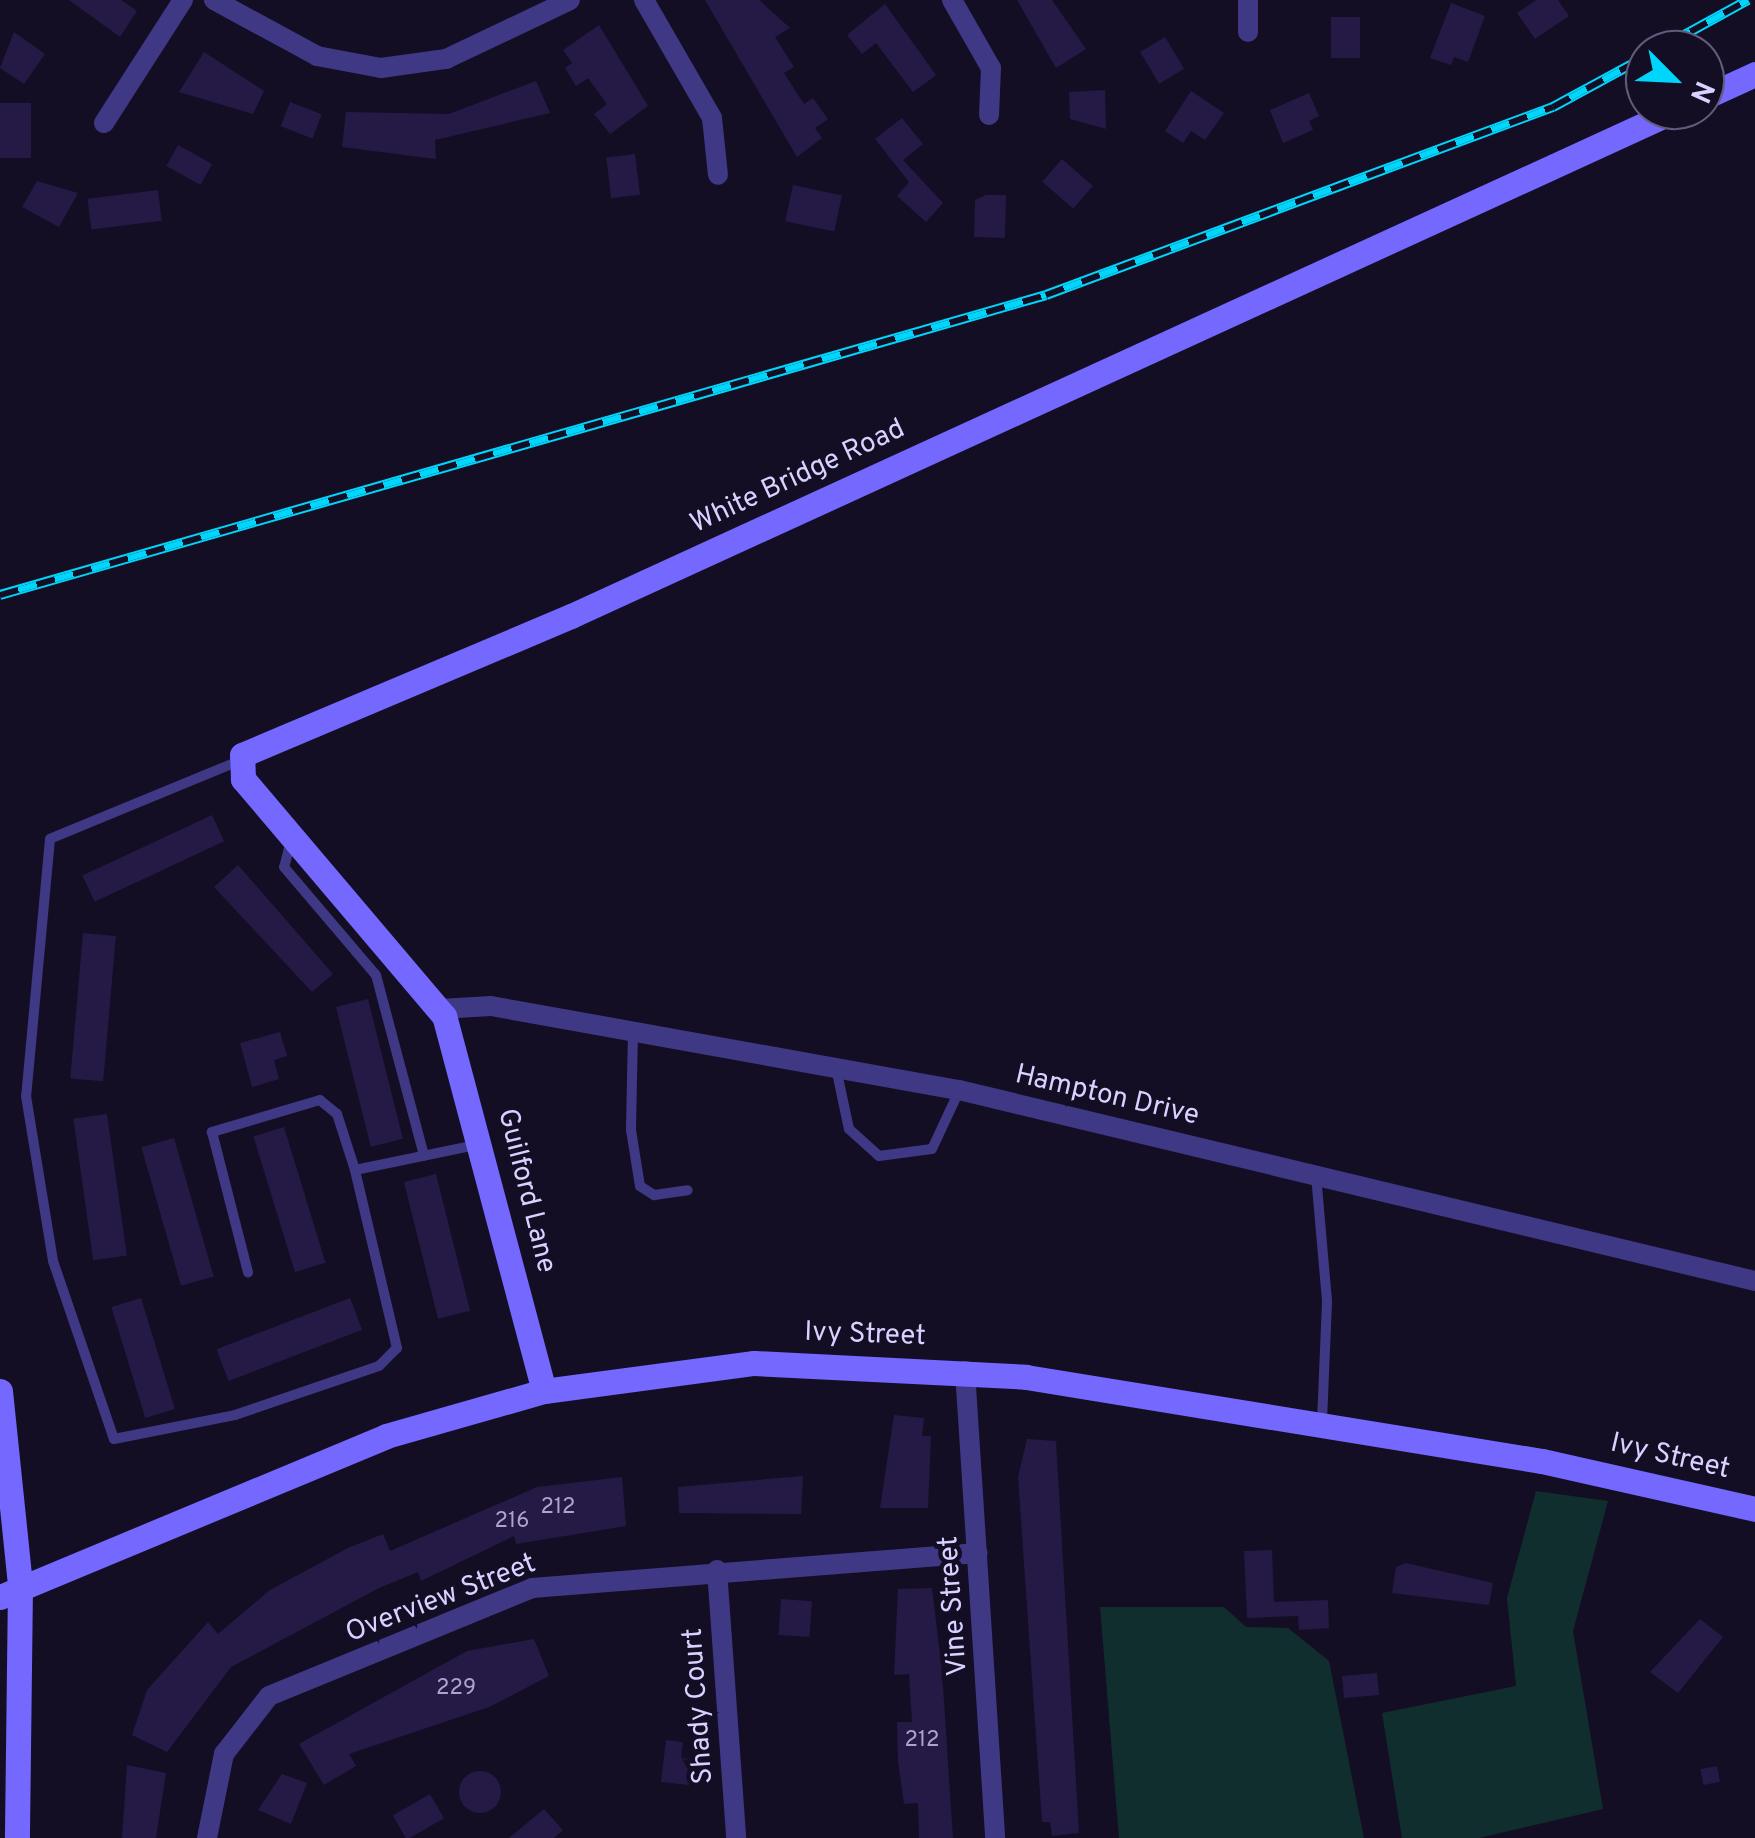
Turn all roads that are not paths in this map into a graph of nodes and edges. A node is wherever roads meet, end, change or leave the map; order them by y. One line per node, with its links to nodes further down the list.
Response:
1 (183, 0): 11 (street)
2 (214, 0): 3 (street)
3 (570, 0)
4 (644, 0): 13 (street)
5 (952, 0): 10 (street)
6 (1248, 0): 7 (street)
7 (1248, 32)
8 (1755, 74): 9 (street)
9 (1725, 88)
10 (990, 115)
11 (104, 123)
12 (1632, 130): 14 (street, White Bridge Road)
13 (718, 175)
14 (240, 761): 15 (street); 22 (lane)
15 (293, 836): 16 (street); 21 (lane)
16 (440, 1009): 17 (street, Hampton Drive); 20 (street, Guilford Lane)
17 (633, 1031): 18 (street, Hampton Drive); 24 (lane)
18 (836, 1068): 19 (street, Hampton Drive); 19 (lane)
19 (959, 1090): 23 (street, Hampton Drive)
20 (482, 1144): 21 (lane); 29 (street, Guilford Lane)
21 (424, 1156): 22 (lane)
22 (354, 1170): 25 (lane)
23 (1316, 1174): 26 (street, Hampton Drive); 30 (lane)
24 (688, 1190)
25 (248, 1272)
26 (1755, 1281)
27 (964, 1371): 29 (street, Ivy Street); 30 (street, Ivy Street); 32 (street, Vine Street)
28 (0, 1390): 34 (street)
29 (544, 1391): 34 (street, Ivy Street)
30 (1322, 1423): 31 (street, Ivy Street)
31 (1755, 1509)
32 (978, 1553): 33 (street, Overview Street); 38 (street, Vine Street)
33 (718, 1570): 36 (street, Overview Street); 37 (street, Shady Court)
34 (10, 1592): 35 (street)
35 (17, 1838)
36 (207, 1838)
37 (736, 1838)
38 (995, 1838)

